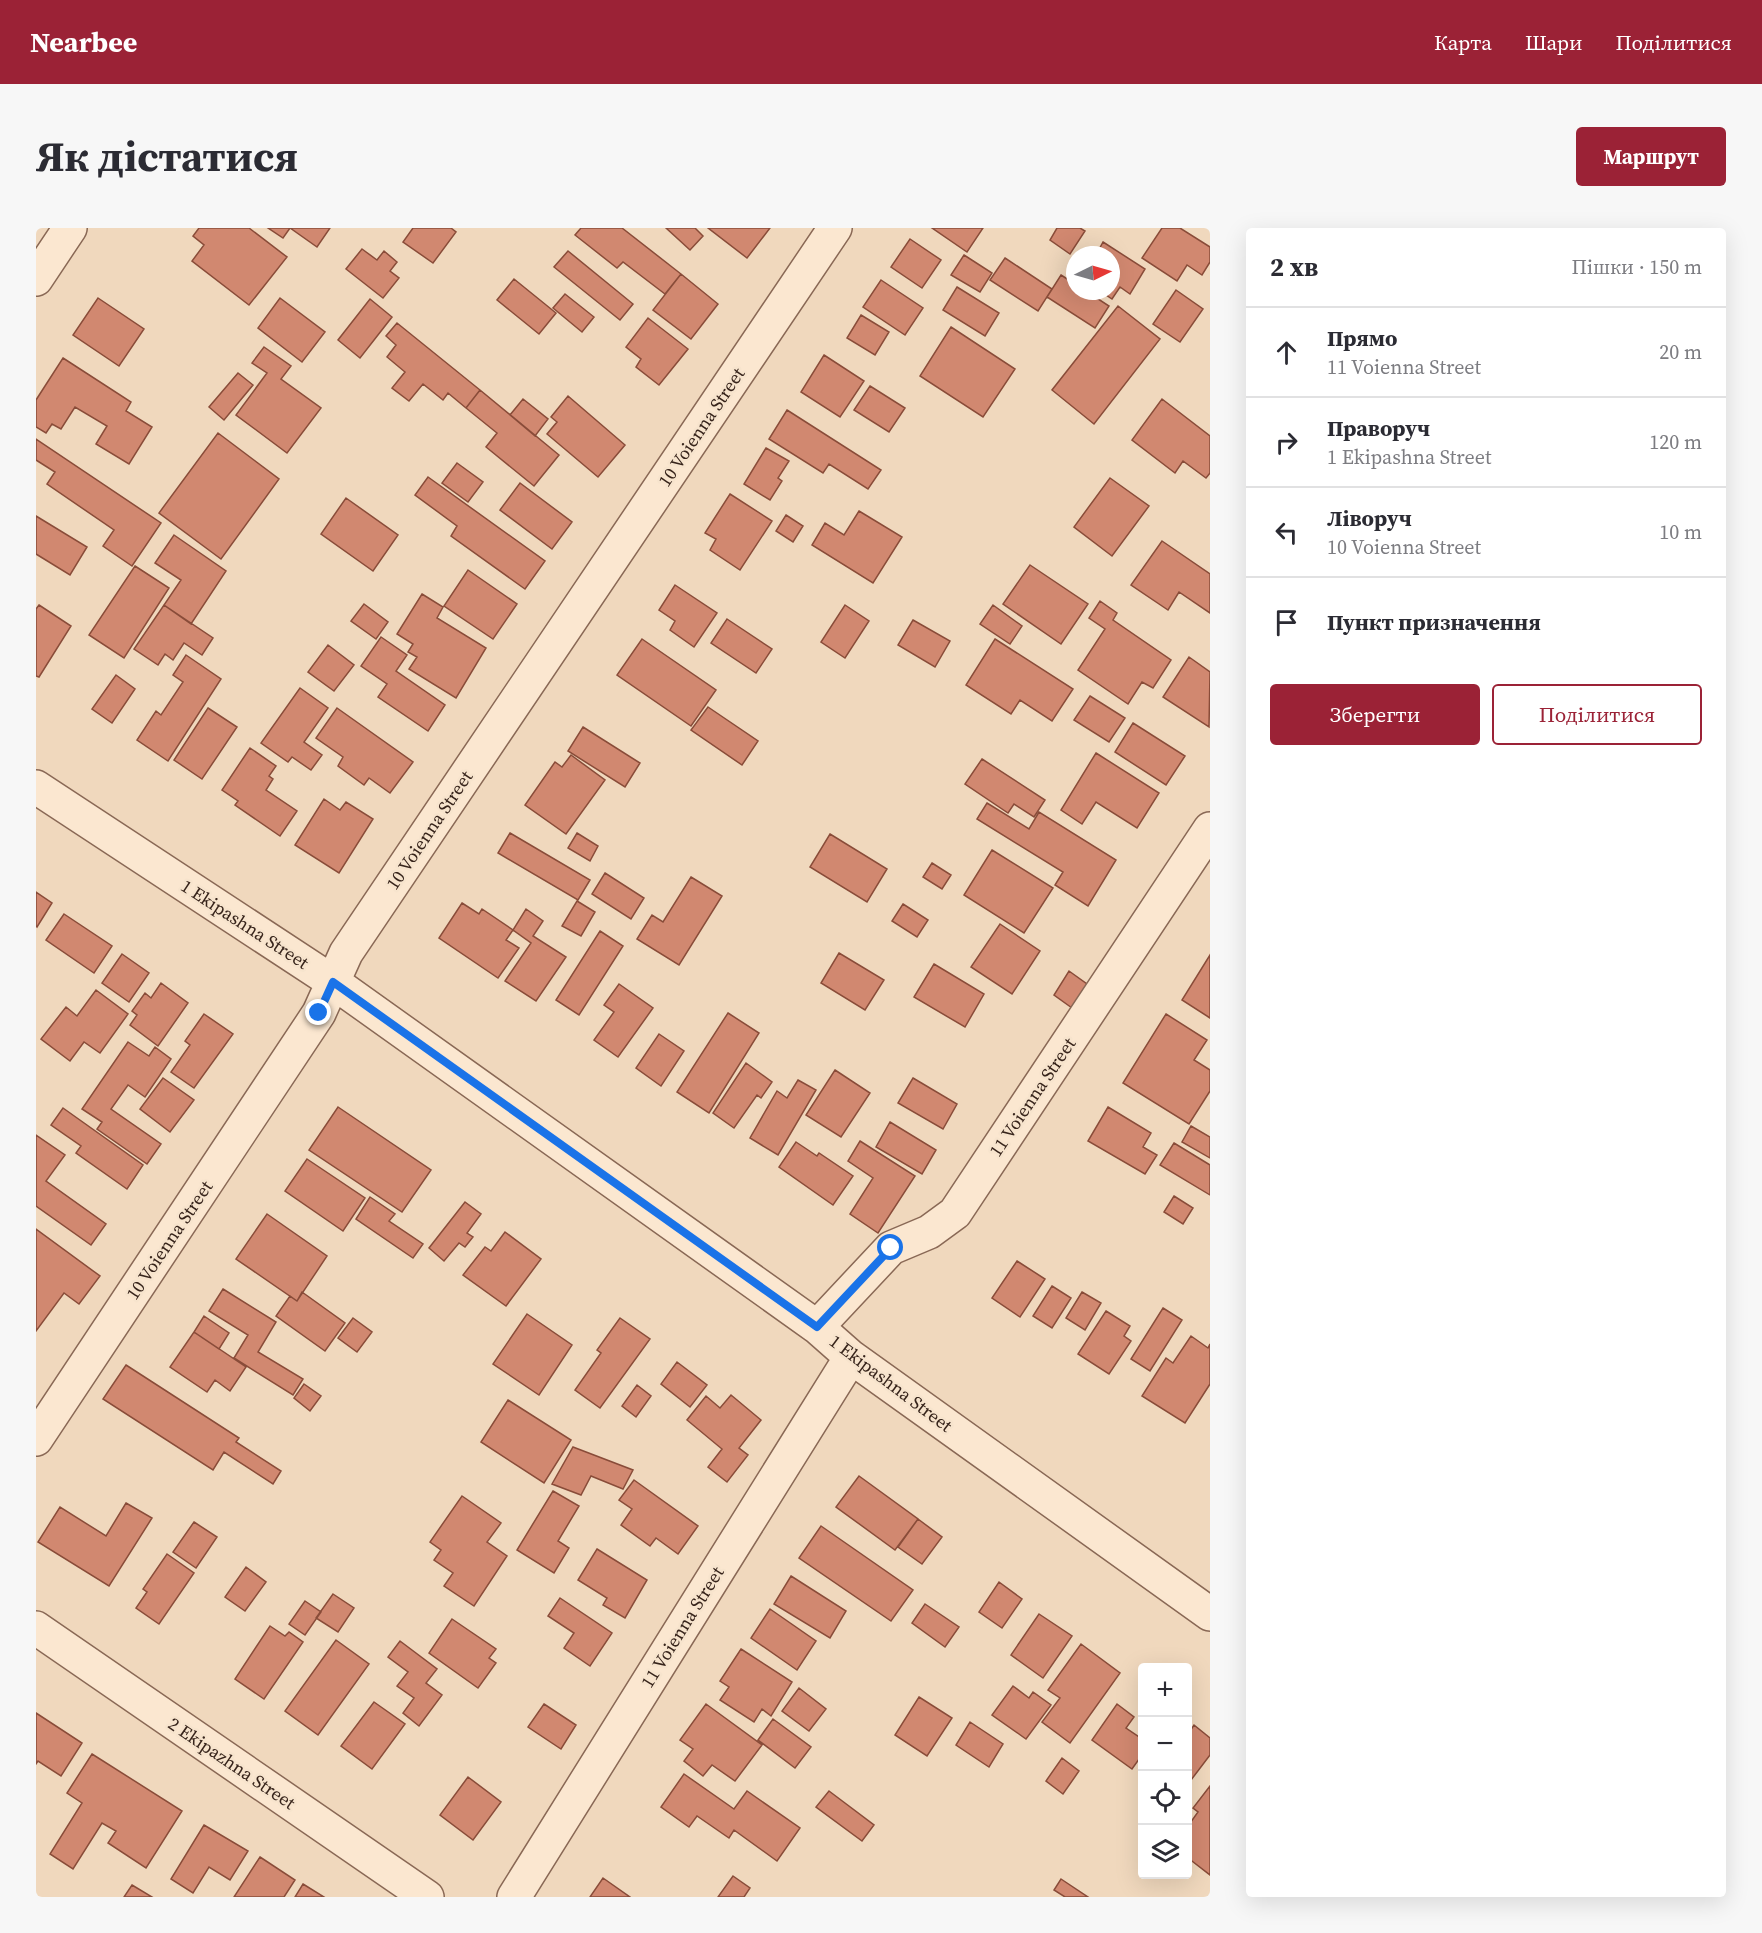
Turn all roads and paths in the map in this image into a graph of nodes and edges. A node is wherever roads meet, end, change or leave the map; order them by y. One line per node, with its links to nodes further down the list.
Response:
1 (70, 228): 3 (street)
2 (835, 228): 6 (street, 10 Voienna Street)
3 (36, 279)
4 (36, 787): 6 (street, 1 Ekipashna Street)
5 (1210, 829): 7 (street, 11 Voienna Street)
6 (333, 982): 7 (street, 1 Ekipashna Street); 9 (street, 10 Voienna Street)
7 (817, 1327): 8 (street, 1 Ekipashna Street)
8 (851, 1357): 10 (street, 1 Ekipashna Street); 13 (street, 11 Voienna Street)
9 (36, 1439)
10 (1210, 1614)
11 (36, 1628): 12 (street, 2 Ekipazhna Street)
12 (427, 1897)
13 (514, 1897)

